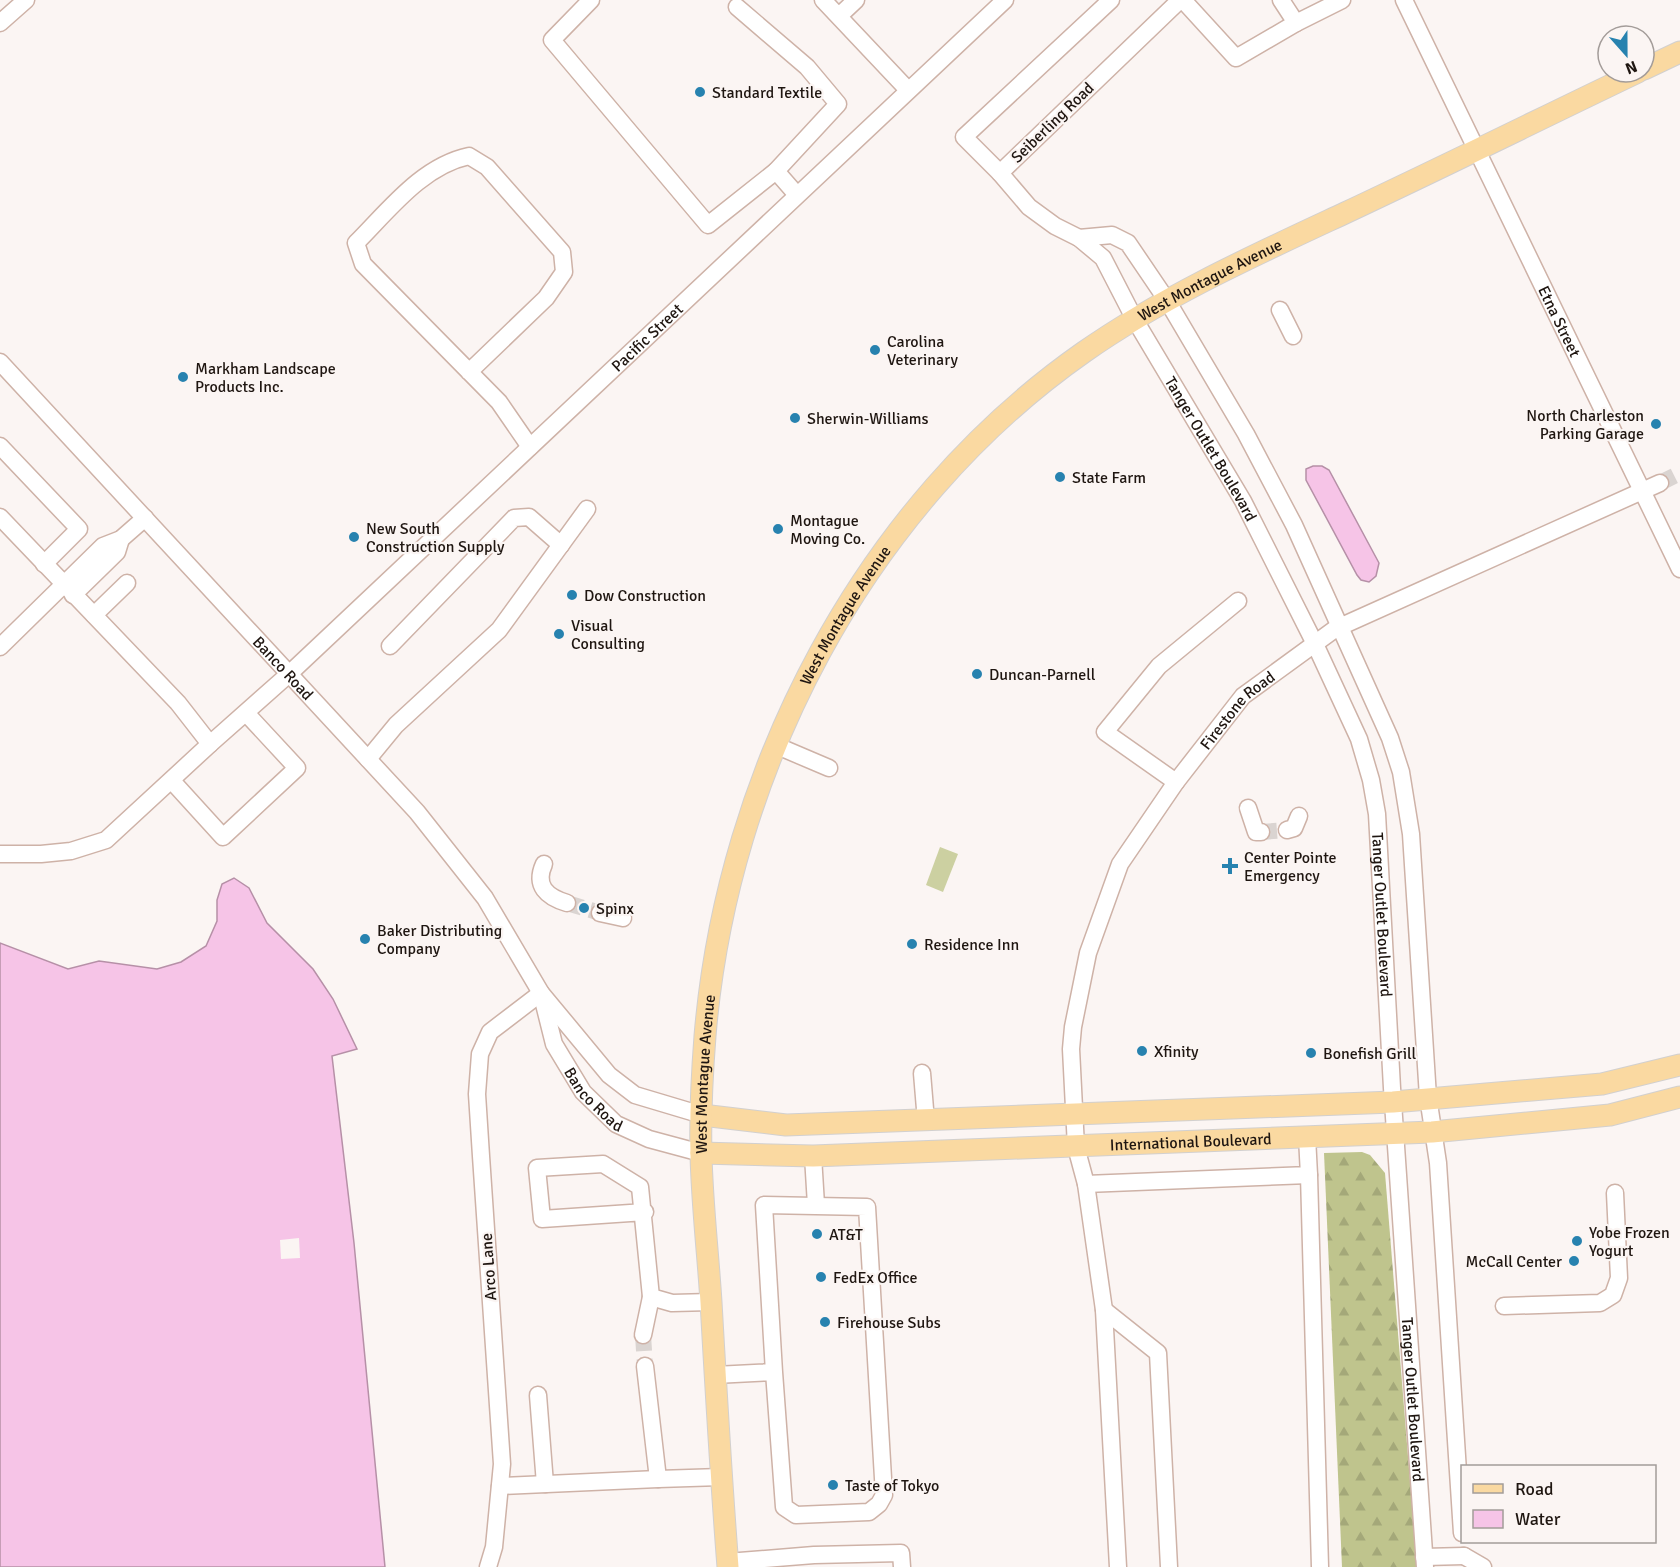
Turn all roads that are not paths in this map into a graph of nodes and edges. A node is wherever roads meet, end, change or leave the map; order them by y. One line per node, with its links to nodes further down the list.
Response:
1 (26, 0): 13 (street)
2 (591, 0): 20 (street)
3 (824, 0): 12 (street)
4 (856, 0): 12 (street)
5 (1005, 0): 18 (street, Pacific Street)
6 (1111, 0): 21 (street)
7 (1181, 0): 14 (street); 21 (street, Seiberling Road)
8 (1281, 0): 14 (street)
9 (1342, 0): 14 (street)
10 (1404, 0): 19 (street, Etna Street)
11 (737, 2): 20 (street)
12 (839, 16): 18 (street)
13 (0, 23)
14 (1296, 23)
15 (1680, 52): 16 (main road)
16 (1656, 63)
17 (1613, 84): 19 (main road, West Montague Avenue)
18 (908, 90): 22 (street, Pacific Street)
19 (1477, 150): 24 (main road, West Montague Avenue); 33 (street, Etna Street)
20 (776, 171): 22 (street)
21 (1000, 173): 23 (street, Seiberling Road)
22 (797, 195): 31 (street, Pacific Street)
23 (1079, 238): 24 (street); 26 (street, Seiberling Road)
24 (1168, 302): 26 (main road, West Montague Avenue); 44 (street, Tanger Outlet Boulevard)
25 (1280, 310): 27 (street)
26 (1135, 320): 45 (street, Tanger Outlet Boulevard); 51 (main road, West Montague Avenue)
27 (1293, 336)
28 (0, 362): 36 (street, Banco Road)
29 (469, 372): 29 (street); 31 (street)
30 (0, 446): 38 (street)
31 (530, 447): 48 (street, Pacific Street)
32 (1660, 483): 33 (street, Firestone Road)
33 (1642, 491): 39 (street, Etna Street); 44 (street, Firestone Road)
34 (587, 509): 37 (street)
35 (0, 517): 38 (street)
36 (145, 518): 41 (street); 48 (street, Banco Road)
37 (561, 545): 46 (street); 52 (street)
38 (44, 564): 41 (street)
39 (1680, 569)
40 (127, 583): 43 (street)
41 (68, 589): 43 (street); 47 (street)
42 (1238, 601): 55 (street)
43 (94, 615): 50 (street)
44 (1341, 627): 45 (street, Firestone Road); 68 (street, Tanger Outlet Boulevard)
45 (1315, 644): 55 (street, Firestone Road); 70 (street, Tanger Outlet Boulevard)
46 (390, 646)
47 (0, 647)
48 (289, 674): 49 (street, Pacific Street); 52 (street, Banco Road)
49 (246, 713): 50 (street, Pacific Street); 54 (street)
50 (210, 744): 54 (street, Pacific Street)
51 (775, 745): 53 (street); 71 (main road, West Montague Avenue)
52 (368, 759): 65 (street, Banco Road)
53 (829, 768)
54 (172, 781): 60 (street, Pacific Street)
55 (1176, 782): 72 (street, Firestone Road)
56 (1248, 808): 59 (street)
57 (1299, 816): 58 (street)
58 (1287, 830)
59 (1261, 832)
60 (0, 854)
61 (544, 864): 62 (street)
62 (567, 903)
63 (600, 913): 64 (street)
64 (624, 918)
65 (541, 993): 71 (street, Banco Road); 78 (street, Banco Road); 97 (street, Arco Lane)
66 (1680, 1065): 68 (main road, International Boulevard)
67 (922, 1073): 73 (street)
68 (1428, 1097): 70 (main road, International Boulevard); 74 (street, Tanger Outlet Boulevard)
69 (1680, 1097): 74 (main road, International Boulevard)
70 (1393, 1102): 72 (main road, International Boulevard); 75 (street, Tanger Outlet Boulevard)
71 (702, 1115): 73 (main road, International Boulevard); 78 (main road, West Montague Avenue)
72 (1074, 1115): 73 (main road, International Boulevard); 77 (street, Firestone Road)
73 (926, 1121)
74 (1432, 1132): 75 (main road, International Boulevard); 98 (street, Tanger Outlet Boulevard)
75 (1395, 1133): 76 (main road, International Boulevard); 101 (street, Tanger Outlet Boulevard)
76 (1307, 1137): 77 (main road, International Boulevard); 80 (street)
77 (1076, 1147): 79 (main road, International Boulevard); 81 (street, Firestone Road)
78 (701, 1153): 79 (main road, International Boulevard); 86 (main road, West Montague Avenue)
79 (813, 1156): 83 (street)
80 (1309, 1175): 81 (street); 107 (street)
81 (1086, 1184): 88 (street, Firestone Road)
82 (1615, 1193): 87 (street)
83 (816, 1204): 91 (street); 91 (street)
84 (645, 1212): 84 (street); 85 (street)
85 (651, 1297): 86 (street); 89 (street)
86 (711, 1302): 92 (main road, West Montague Avenue)
87 (1503, 1306)
88 (1104, 1310): 105 (street, Firestone Road); 106 (street)
89 (643, 1335)
90 (645, 1366): 95 (street)
91 (774, 1372): 92 (street)
92 (715, 1375): 94 (main road, West Montague Avenue)
93 (538, 1395): 96 (street)
94 (721, 1477): 95 (street); 102 (main road, West Montague Avenue)
95 (658, 1479): 96 (street)
96 (545, 1484): 97 (street)
97 (500, 1486): 103 (street, Arco Lane)
98 (1461, 1518)
99 (1464, 1555): 101 (street); 108 (street)
100 (788, 1562): 102 (street); 104 (street)
101 (1425, 1562)
102 (728, 1565)
103 (488, 1567)
104 (902, 1567)
105 (1118, 1567)
106 (1169, 1567)
107 (1320, 1567)
108 (1483, 1567)

